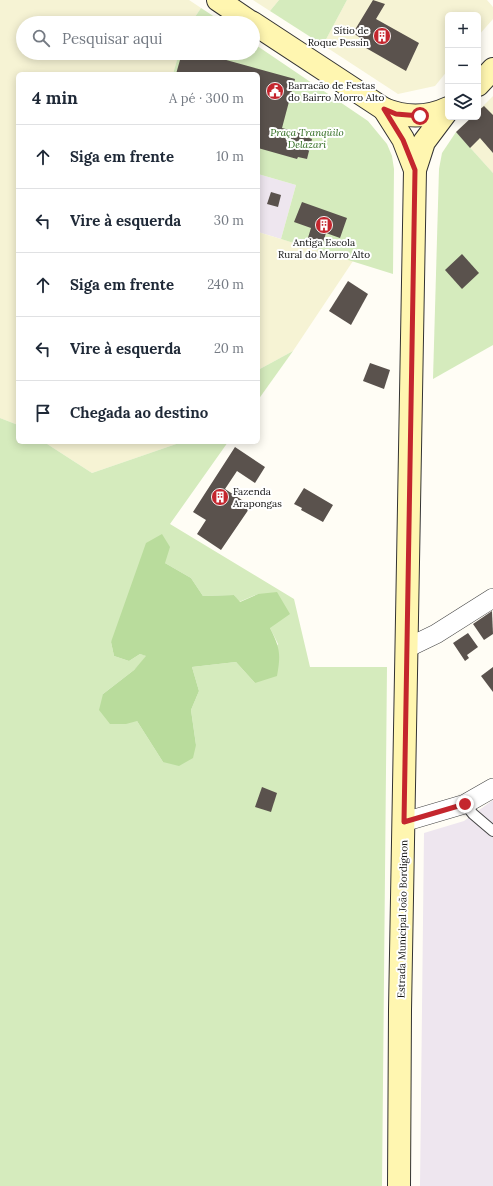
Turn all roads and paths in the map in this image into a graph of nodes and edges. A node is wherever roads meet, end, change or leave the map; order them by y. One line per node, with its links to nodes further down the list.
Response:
1 (218, 0): 2 (main road)
2 (242, 16)
3 (260, 28): 6 (main road)
4 (493, 69): 5 (main road)
5 (479, 84)
6 (384, 109): 7 (main road); 9 (main road)
7 (445, 110)
8 (445, 113): 9 (main road, Estrada Municipal João Bordignon)
9 (415, 170): 11 (main road, Estrada Municipal João Bordignon)
10 (493, 598): 11 (street)
11 (407, 648): 14 (main road, Estrada Municipal João Bordignon)
12 (493, 788): 13 (street)
13 (465, 804): 14 (street); 15 (lane)
14 (404, 822): 16 (main road, Estrada Municipal João Bordignon)
15 (493, 831)
16 (399, 1186)

